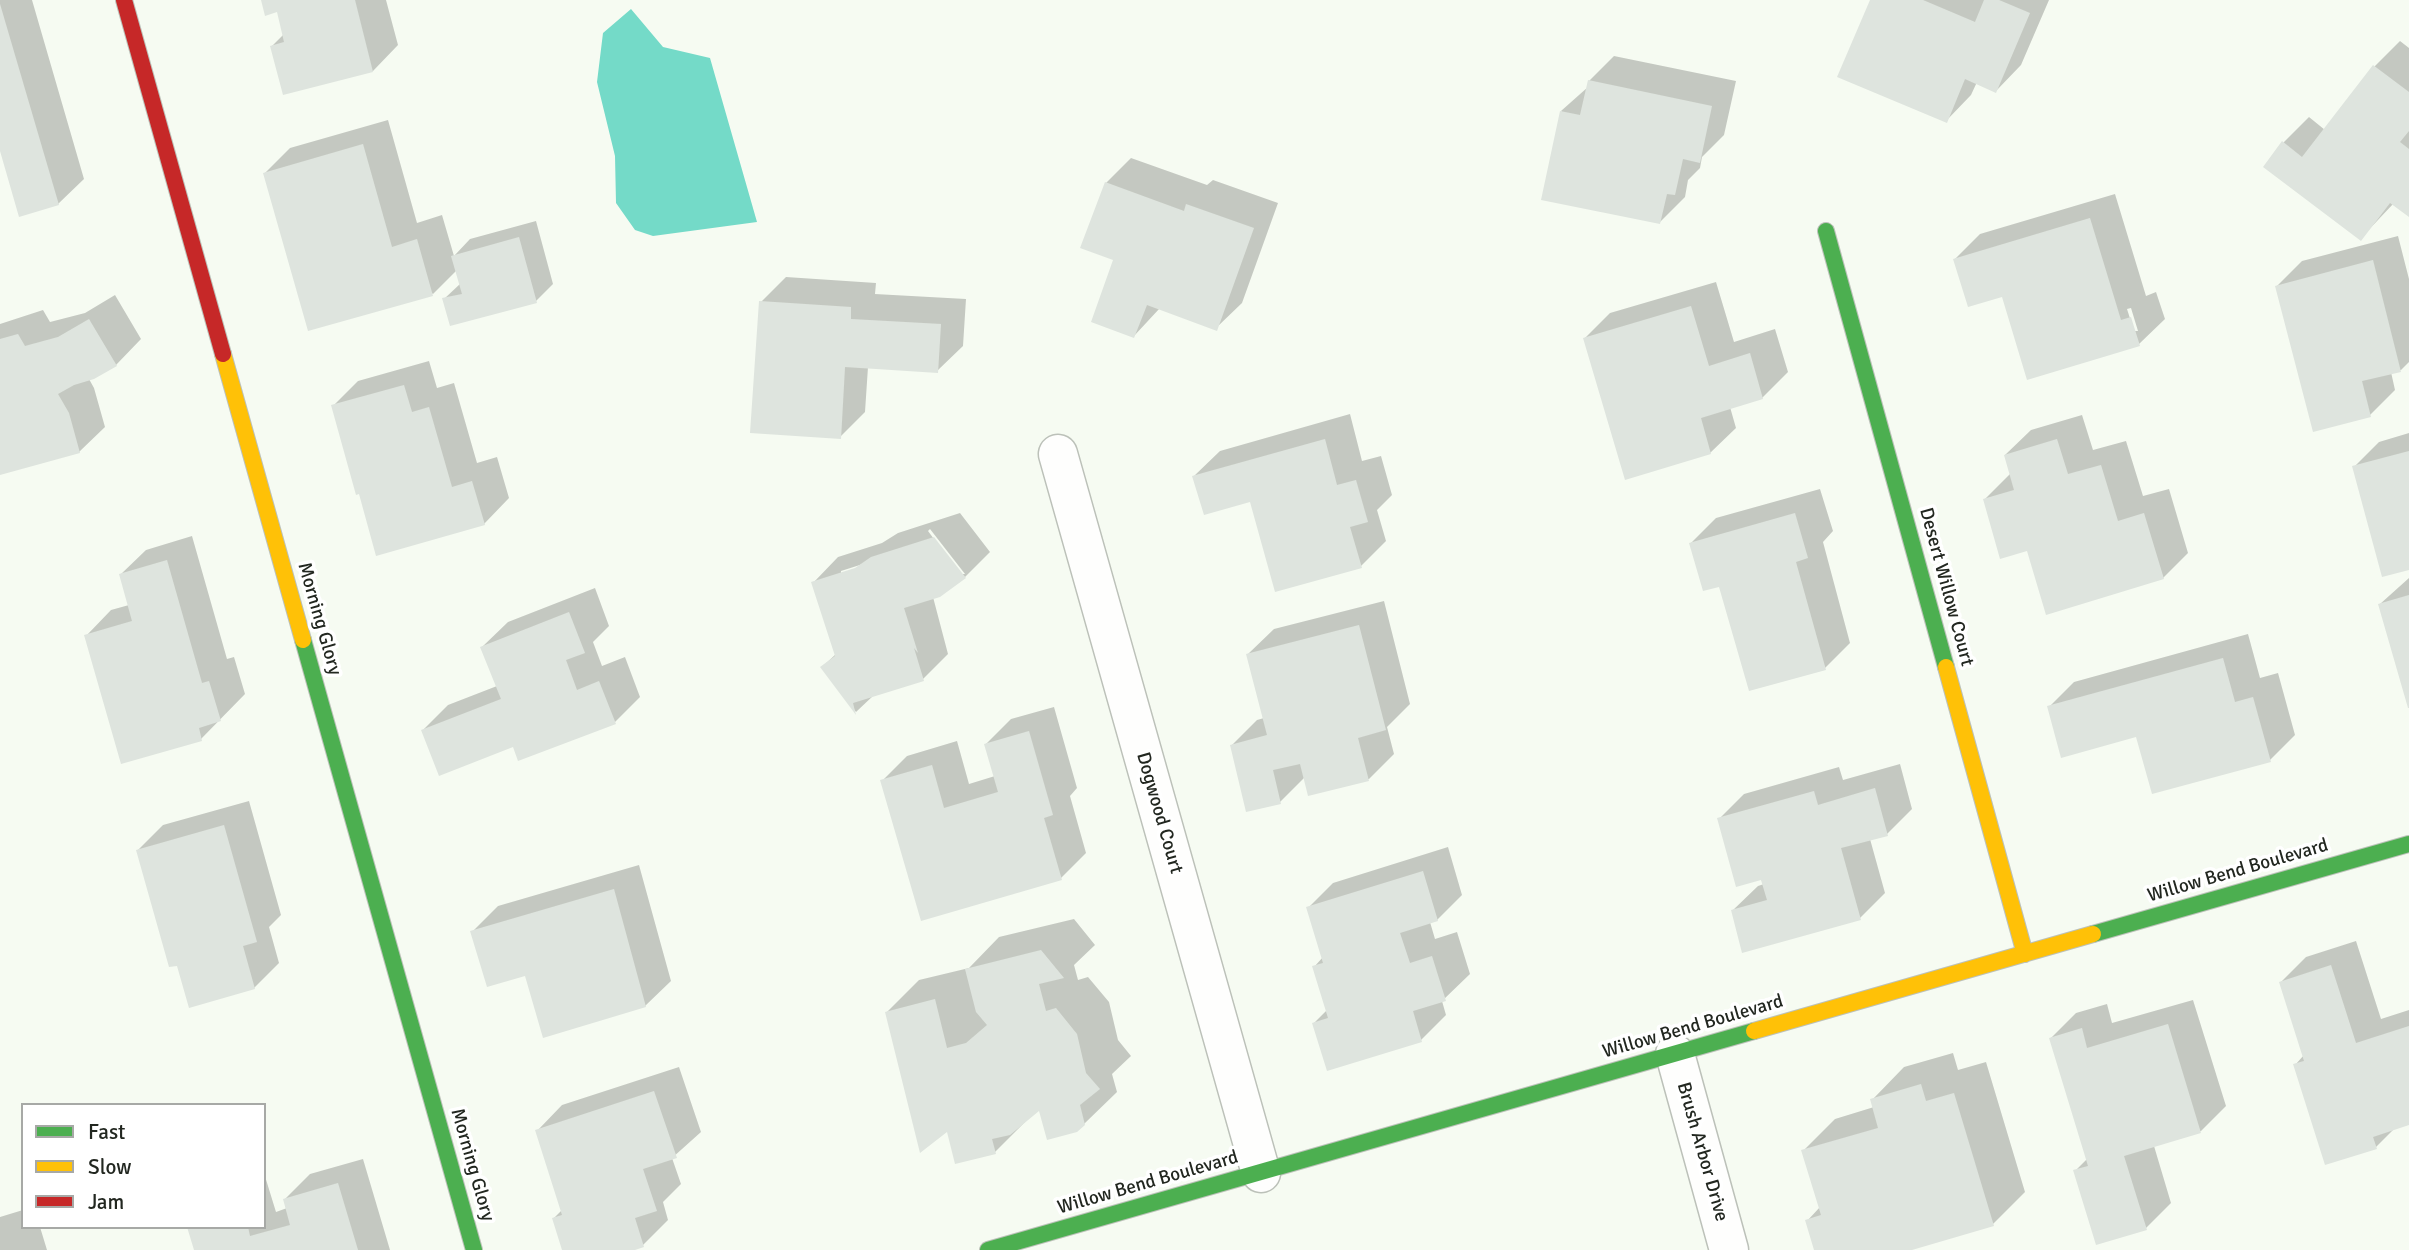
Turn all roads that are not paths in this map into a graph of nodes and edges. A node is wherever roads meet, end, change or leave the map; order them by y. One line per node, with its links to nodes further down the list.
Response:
1 (124, 0): 8 (street, Morning Glory)
2 (1826, 231): 5 (street, Desert Willow Court)
3 (1058, 454): 7 (street, Dogwood Court)
4 (2409, 844): 5 (street, Willow Bend Boulevard)
5 (2025, 954): 6 (street, Willow Bend Boulevard)
6 (1675, 1054): 7 (street, Willow Bend Boulevard); 10 (street, Brush Arbor Drive)
7 (1261, 1173): 9 (street, Willow Bend Boulevard)
8 (474, 1250)
9 (988, 1250)
10 (1729, 1250)

